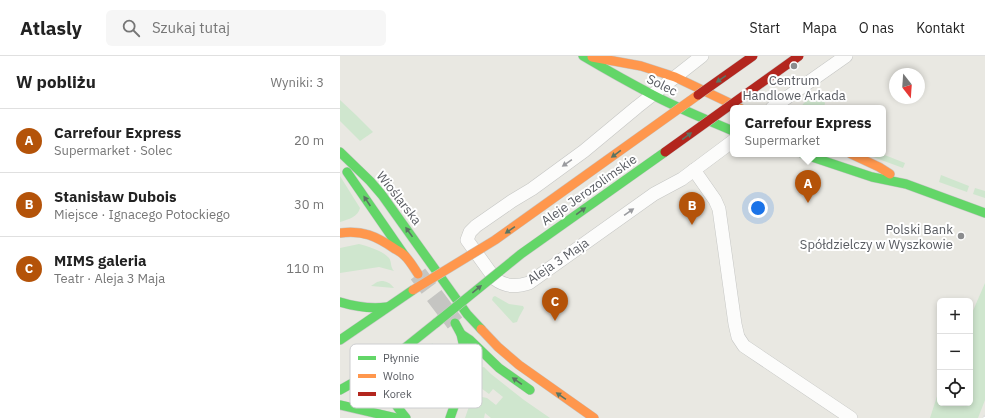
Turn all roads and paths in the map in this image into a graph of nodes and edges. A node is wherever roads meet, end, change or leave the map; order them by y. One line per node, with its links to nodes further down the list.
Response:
1 (583, 56): 8 (main road, Solec)
2 (588, 56): 7 (main road, Solec)
3 (702, 56): 7 (street)
4 (753, 56): 26 (main road, Aleje Jerozolimskie, one-way to 26, bridge)
5 (799, 56): 10 (main road, Aleje Jerozolimskie, one-way to 5, bridge)
6 (846, 56): 12 (street)
7 (675, 77): 8 (street); 11 (main road, Solec)
8 (652, 95): 13 (main road, Solec); 19 (street, Aleja 3 Maja, one-way to 19)
9 (730, 105): 30 (main road, Aleje Jerozolimskie, one-way to 9, bridge)
10 (730, 105)
11 (734, 105)
12 (776, 105)
13 (730, 130)
14 (730, 143): 19 (street, Aleja 3 Maja)
15 (340, 152): 45 (main road, Wioślarska, one-way to 15)
16 (812, 157): 20 (main road)
17 (857, 157): 20 (main road)
18 (340, 163): 23 (main road, one-way to 18)
19 (694, 170): 46 (street)
20 (906, 184): 21 (main road)
21 (985, 213)
22 (340, 233): 23 (main road)
23 (405, 256): 24 (main road)
24 (418, 274)
25 (340, 302): 26 (main road)
26 (387, 307): 29 (main road, Aleje Jerozolimskie)
27 (454, 323): 28 (main road)
28 (461, 334): 31 (main road); 32 (main road, one-way to 28)
29 (340, 340)
30 (410, 344)
31 (463, 344)
32 (474, 344)
33 (482, 352): 36 (main road, one-way to 33)
34 (350, 385): 35 (main road, Aleje Jerozolimskie)
35 (340, 390)
36 (540, 397)
37 (340, 405): 38 (main road)
38 (350, 407)
39 (353, 408): 42 (main road)
40 (398, 408): 43 (main road)
41 (453, 408): 44 (main road)
42 (396, 418)
43 (406, 418)
44 (450, 418)
45 (594, 418)
46 (851, 418)

